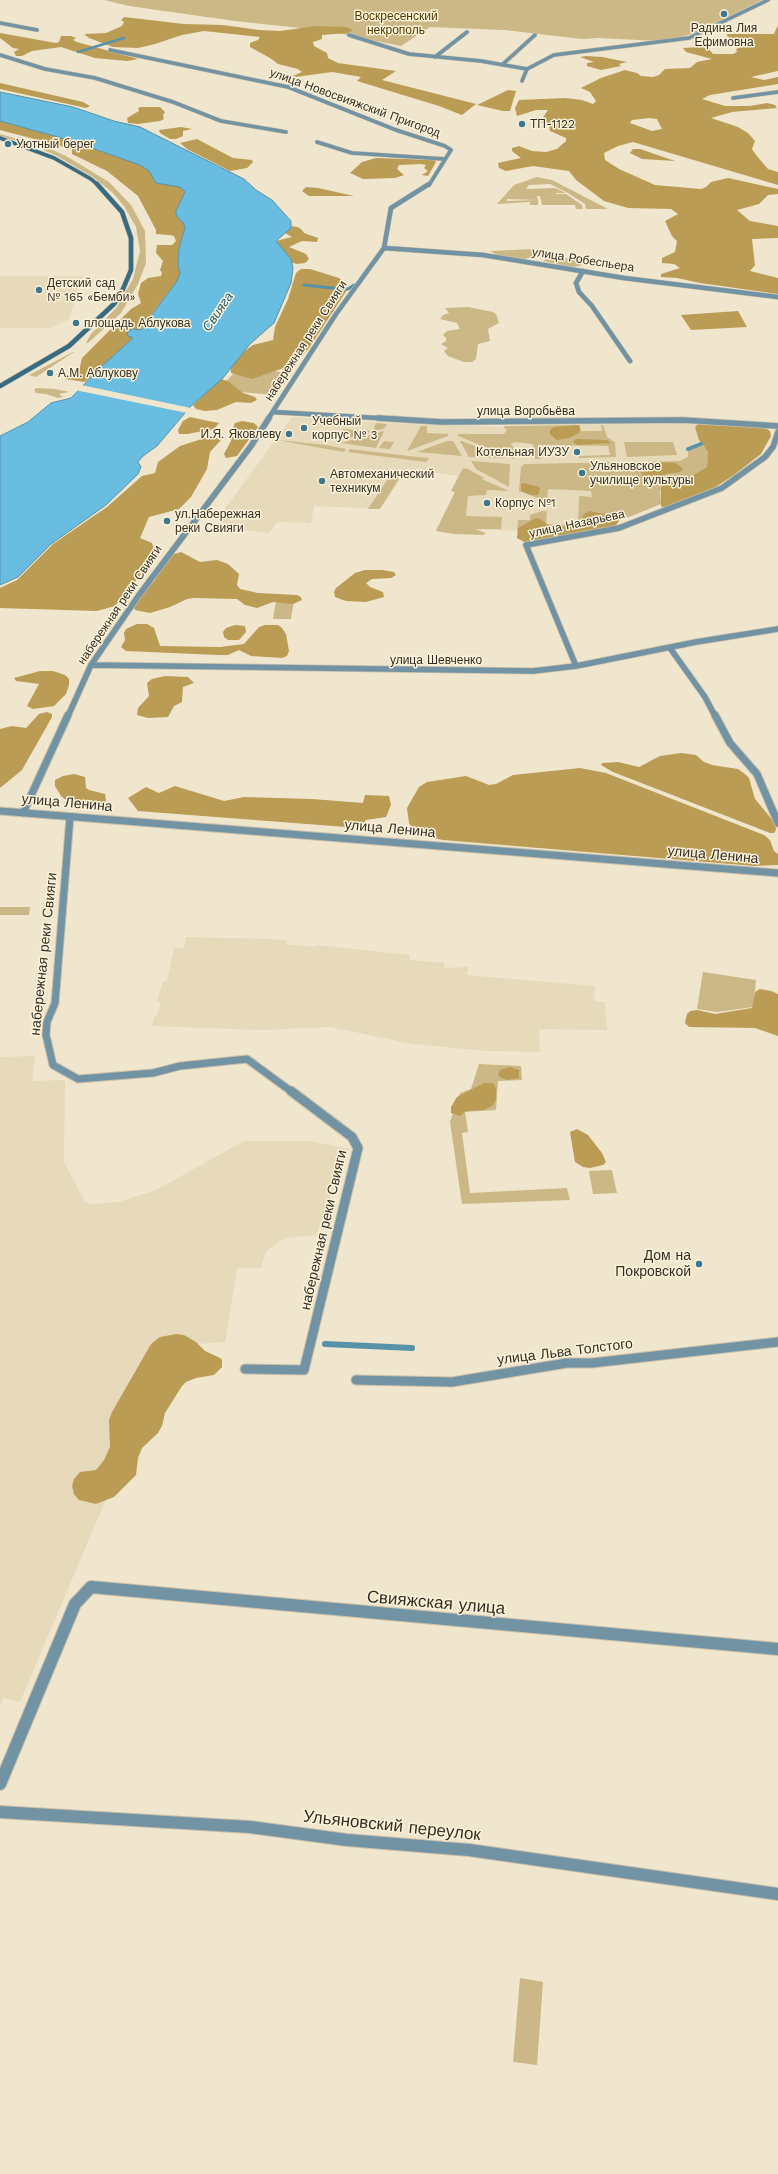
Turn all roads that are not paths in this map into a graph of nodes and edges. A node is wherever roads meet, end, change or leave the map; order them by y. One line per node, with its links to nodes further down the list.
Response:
1 (768, 0): 11 (street)
2 (0, 23): 3 (street)
3 (37, 30)
4 (467, 32): 9 (street)
5 (349, 35): 9 (street)
6 (536, 35): 10 (street)
7 (110, 50): 18 (street, улица Новосвияжский Пригород)
8 (0, 55): 15 (street)
9 (435, 57): 10 (street)
10 (503, 64): 11 (street)
11 (527, 69): 12 (street)
12 (522, 81)
13 (778, 92): 14 (street)
14 (733, 98)
15 (286, 132)
16 (0, 138): 23 (street)
17 (317, 142): 18 (street)
18 (445, 159): 19 (street)
19 (384, 248): 20 (street, улица Робеспьера); 24 (street, набережная реки Свияги)
20 (583, 271): 21 (street, улица Робеспьера); 22 (street)
21 (778, 297)
22 (630, 361)
23 (0, 386)
24 (274, 412): 25 (street, улица Воробьёва); 29 (street, набережная реки Свияги)
25 (778, 426)
26 (778, 432): 30 (street, улица Назарьева)
27 (778, 629): 28 (street, улица Шевченко)
28 (670, 648): 30 (street, улица Шевченко); 34 (street)
29 (91, 665): 30 (street, улица Шевченко); 32 (street, набережная реки Свияги)
30 (576, 666)
31 (0, 811): 32 (street, улица Ленина)
32 (22, 813): 33 (street, улица Ленина)
33 (70, 817): 35 (street, улица Ленина); 37 (street, набережная реки Свияги)
34 (778, 822)
35 (778, 873)
36 (778, 1342): 38 (street, улица Льва Толстого)
37 (245, 1369)
38 (356, 1380)
39 (778, 1650): 40 (street, Свияжская улица)
40 (0, 1784)
41 (0, 1812): 42 (street, Ульяновский переулок)
42 (778, 1894)

